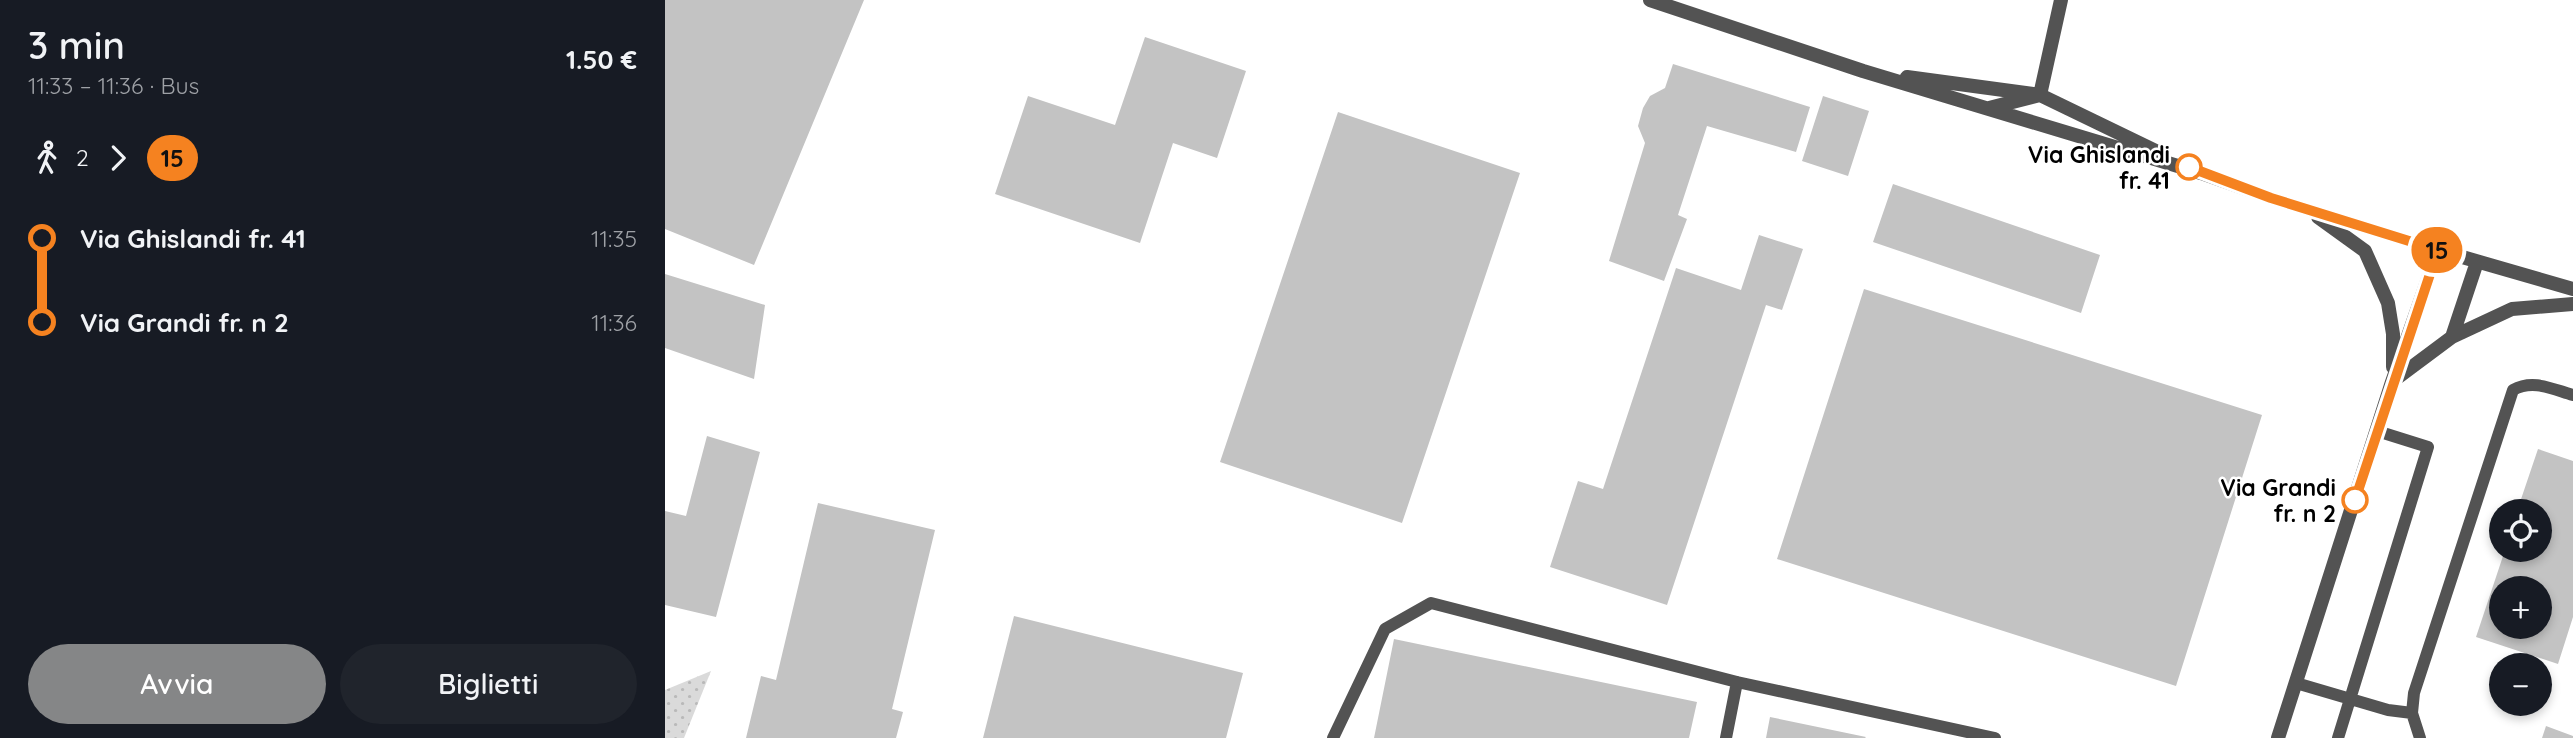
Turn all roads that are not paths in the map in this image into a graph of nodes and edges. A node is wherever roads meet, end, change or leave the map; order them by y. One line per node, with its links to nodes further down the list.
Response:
1 (1650, 0): 3 (street)
2 (2061, 0): 4 (street)
3 (1863, 71): 4 (street); 5 (street)
4 (2040, 95): 5 (street); 6 (street)
5 (1987, 109): 6 (street)
6 (2201, 173): 7 (street)
7 (2308, 209): 8 (street); 13 (street)
8 (2438, 250): 9 (street); 13 (street)
9 (2477, 262): 10 (street); 12 (street)
10 (2573, 289)
11 (2573, 304): 12 (street)
12 (2452, 337): 13 (street)
13 (2392, 382): 15 (street)
14 (2573, 395): 19 (lane)
15 (2377, 431): 17 (street); 18 (lane)
16 (1737, 681): 20 (lane); 21 (lane); 22 (lane)
17 (2296, 682): 18 (lane); 23 (street)
18 (2350, 699): 19 (lane); 24 (lane)
19 (2412, 713): 25 (lane)
20 (1333, 738)
21 (1726, 738)
22 (1995, 738)
23 (2278, 738)
24 (2338, 738)
25 (2420, 738)

